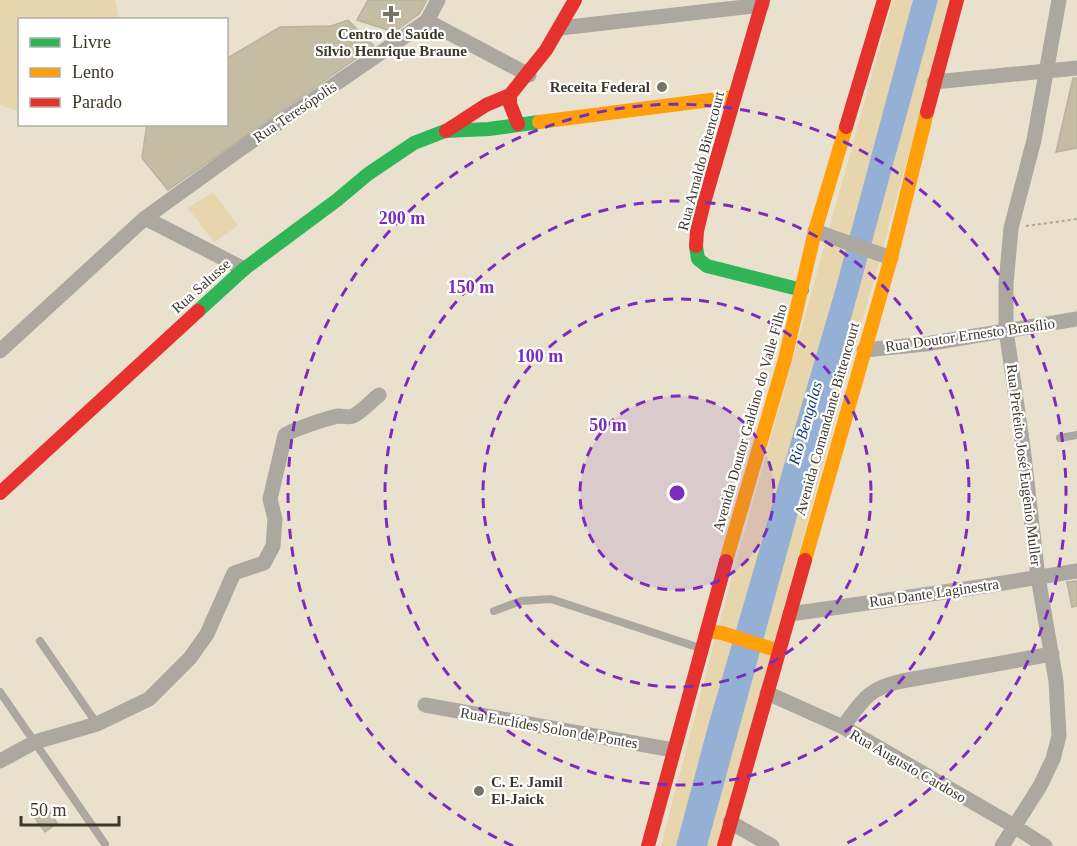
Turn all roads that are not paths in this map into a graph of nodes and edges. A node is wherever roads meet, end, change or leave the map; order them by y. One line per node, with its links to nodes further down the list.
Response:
1 (438, 0): 7 (street, Rua Teresópolis)
2 (884, 0): 18 (main road, Avenida Doutor Galdino do Valle Filho)
3 (957, 0): 12 (main road, Avenida Comandante Bittencourt)
4 (1059, 0): 10 (street, Rua Prefeito José Eugênio Muller)
5 (570, 2): 8 (main road)
6 (762, 2): 8 (street); 14 (main road, Rua Arnaldo Bitencourt)
7 (427, 21): 11 (street); 17 (street, Rua Teresópolis)
8 (560, 28): 11 (main road)
9 (1077, 68): 10 (street)
10 (1048, 72): 12 (street); 23 (street, Rua Prefeito José Eugênio Muller)
11 (528, 75): 13 (main road)
12 (934, 82): 19 (main road, Avenida Comandante Bittencourt)
13 (510, 95): 15 (main road); 16 (main road)
14 (735, 97): 15 (main road); 21 (main road, Rua Arnaldo Bitencourt)
15 (518, 124): 16 (main road)
16 (446, 131): 20 (main road, Rua Salusse)
17 (145, 218): 20 (street); 25 (street, Rua Teresópolis)
18 (815, 231): 19 (street); 21 (main road, Avenida Doutor Galdino do Valle Filho)
19 (891, 258): 24 (main road, Avenida Comandante Bittencourt)
20 (244, 269): 29 (main road, Rua Salusse)
21 (802, 290): 34 (main road, Avenida Doutor Galdino do Valle Filho)
22 (1077, 319): 23 (street, Rua Doutor Ernesto Brasílio)
23 (1006, 330): 24 (street, Rua Doutor Ernesto Brasílio); 31 (street, Rua Prefeito José Eugênio Muller)
24 (864, 350): 33 (main road, Avenida Comandante Bittencourt)
25 (0, 351)
26 (379, 395): 42 (street)
27 (1077, 435): 28 (lane)
28 (1060, 438)
29 (0, 493)
30 (1077, 571): 31 (street, Rua Dante Laginestra)
31 (1038, 577): 33 (street, Rua Dante Laginestra); 38 (street, Rua Prefeito José Eugênio Muller)
32 (494, 611): 36 (lane)
33 (790, 614): 37 (main road, Avenida Comandante Bittencourt)
34 (707, 631): 36 (main road, Avenida Doutor Galdino do Valle Filho); 37 (main road)
35 (40, 641): 42 (lane)
36 (701, 648): 45 (main road, Avenida Doutor Galdino do Valle Filho)
37 (773, 650): 40 (main road, Avenida Comandante Bittencourt)
38 (1052, 654): 43 (street); 48 (street, Rua Prefeito José Eugênio Muller)
39 (0, 692): 44 (lane)
40 (767, 693): 43 (street, Rua Augusto Cardoso); 47 (main road, Avenida Comandante Bittencourt)
41 (425, 705): 45 (street, Rua Euclídes Solon de Pontes)
42 (97, 724): 44 (street)
43 (843, 727): 48 (street, Rua Augusto Cardoso)
44 (35, 742): 46 (street); 49 (lane)
45 (673, 750): 50 (main road, Avenida Doutor Galdino do Valle Filho)
46 (0, 761)
47 (730, 822): 51 (main road, Avenida Comandante Bittencourt); 52 (street)
48 (1014, 826): 53 (street, Rua Prefeito José Eugênio Muller); 54 (street, Rua Augusto Cardoso)
49 (105, 844)
50 (648, 846)
51 (724, 846)
52 (772, 846)
53 (1002, 846)
54 (1045, 846)

